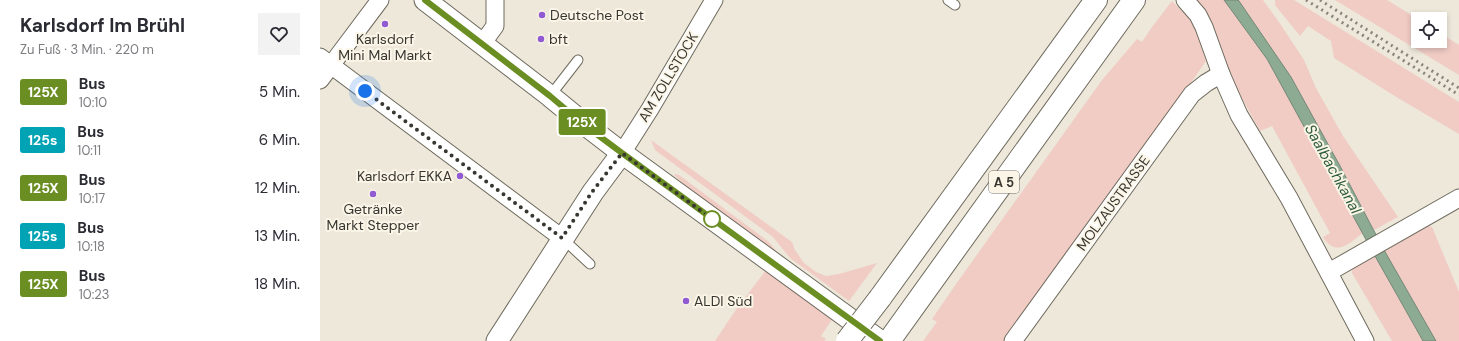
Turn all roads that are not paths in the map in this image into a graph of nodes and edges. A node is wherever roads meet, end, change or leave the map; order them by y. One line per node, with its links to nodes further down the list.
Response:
1 (380, 0): 10 (street)
2 (425, 0): 8 (street)
3 (495, 0): 8 (street)
4 (714, 0): 14 (street, AM ZOLLSTOCK)
5 (1096, 0): 20 (highway, A 5, bridge)
6 (1134, 0): 22 (highway, A 5)
7 (1185, 0): 11 (street)
8 (482, 44): 13 (street)
9 (578, 60): 13 (lane)
10 (325, 61): 12 (street); 16 (street)
11 (1221, 74): 18 (street); 23 (street, MOLZAUSTRASSE)
12 (320, 80)
13 (550, 96): 14 (street)
14 (622, 153): 16 (street); 21 (street)
15 (1459, 198): 18 (street)
16 (562, 238): 17 (lane); 19 (street)
17 (590, 264)
18 (1329, 272): 24 (street)
19 (497, 341)
20 (847, 341)
21 (880, 341)
22 (889, 341)
23 (1013, 341)
24 (1365, 341)

